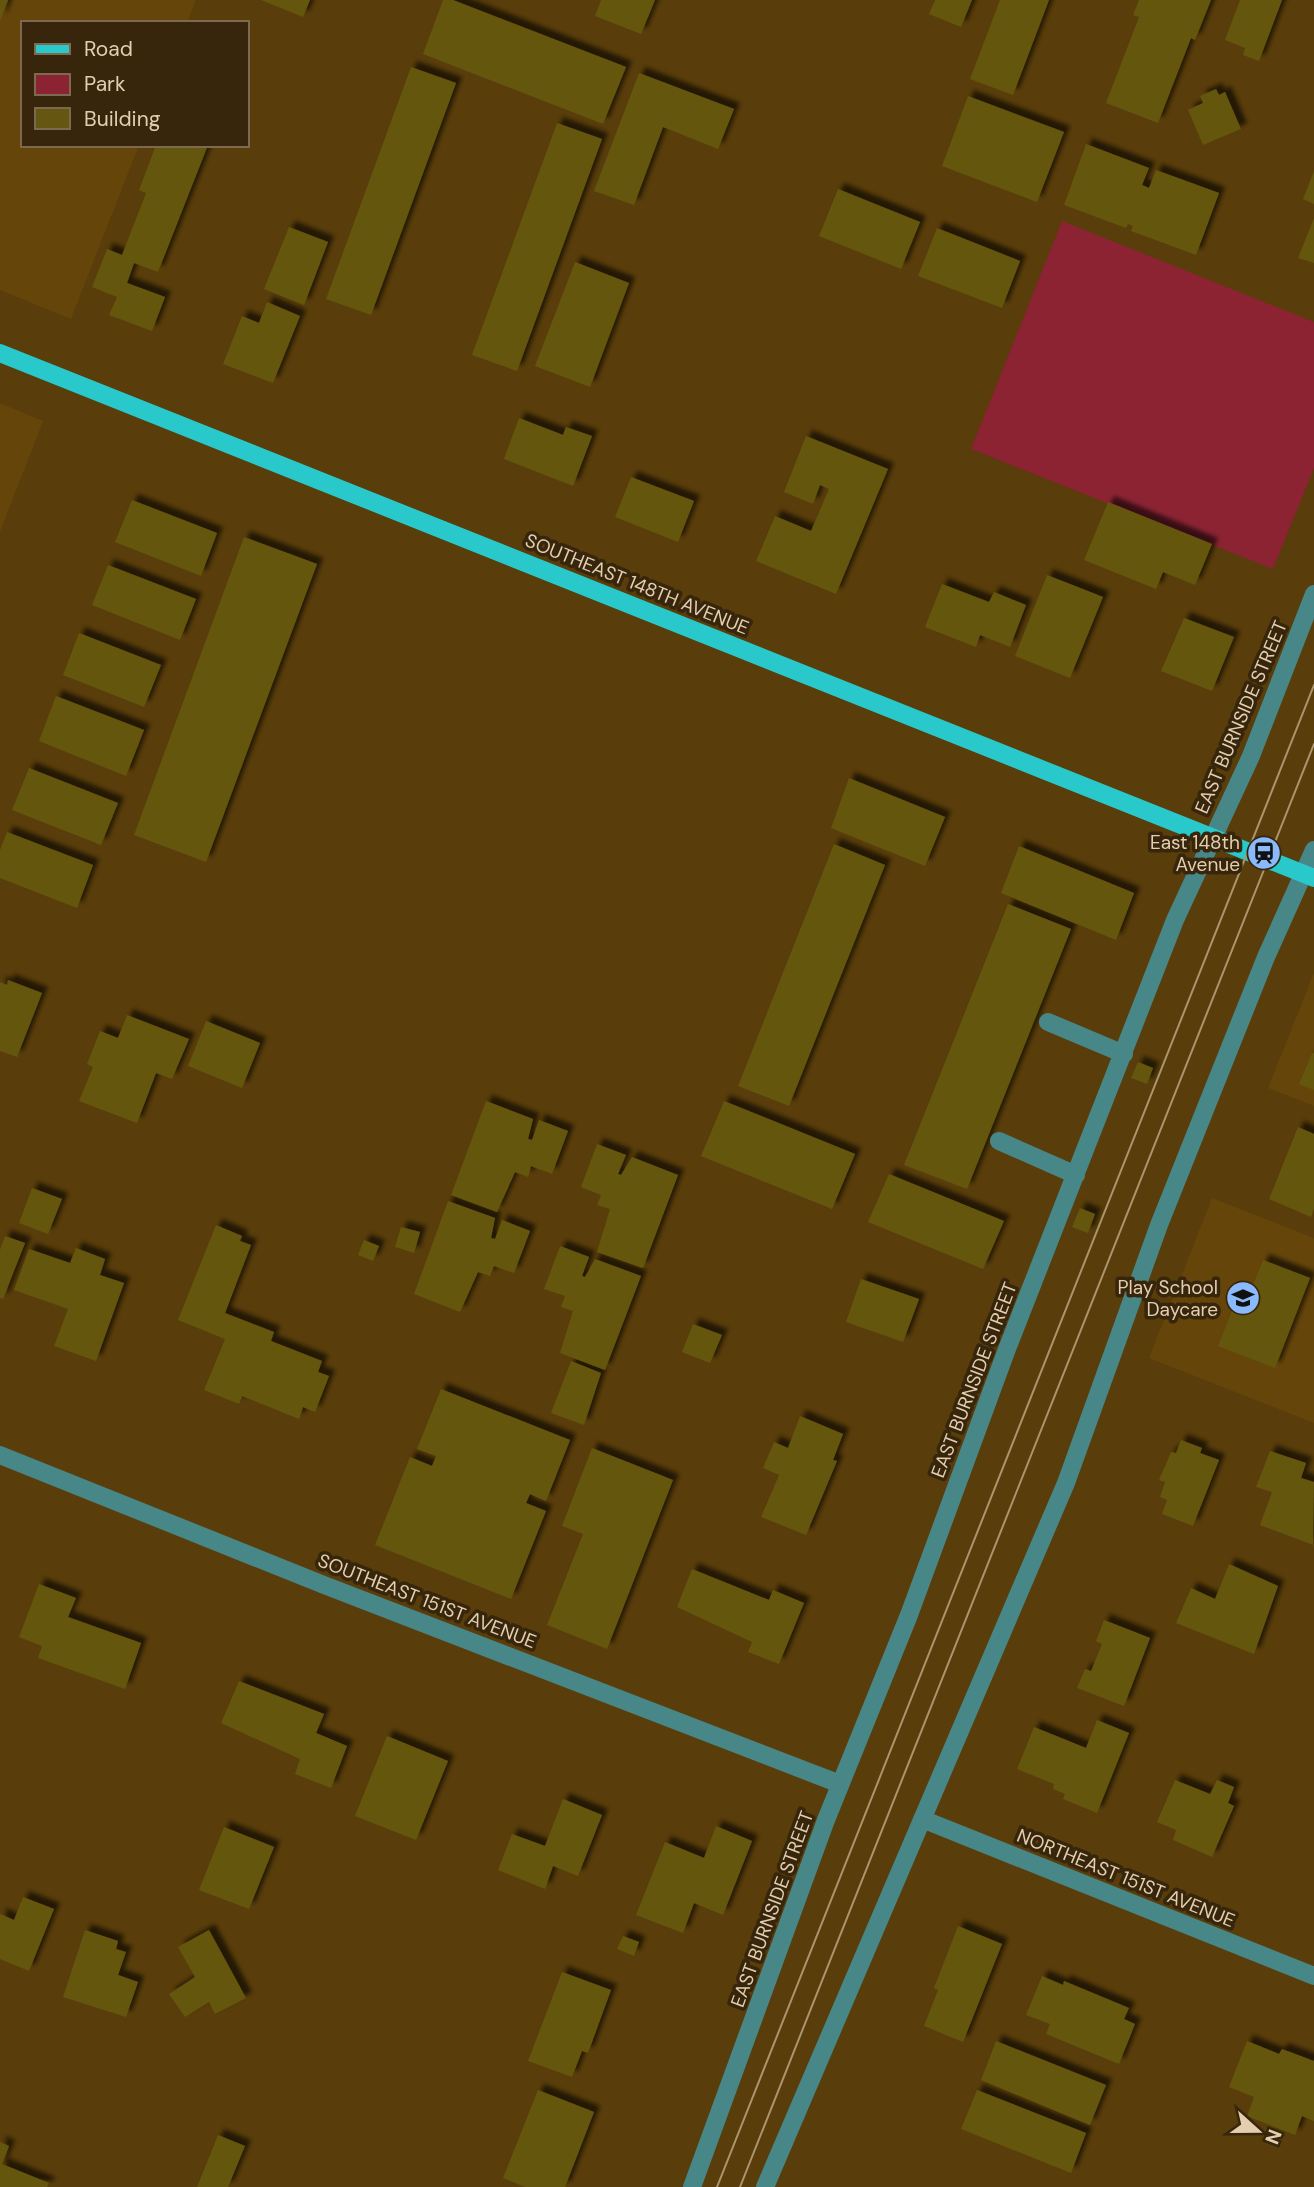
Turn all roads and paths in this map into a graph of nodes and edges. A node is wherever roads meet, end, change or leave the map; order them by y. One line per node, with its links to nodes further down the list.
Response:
1 (0, 353): 3 (main road, SOUTHEAST 148TH AVENUE)
2 (1314, 594): 3 (street, EAST BURNSIDE STREET)
3 (1213, 839): 5 (main road, SOUTHEAST 148TH AVENUE); 7 (street, EAST BURNSIDE STREET)
4 (1314, 850): 5 (street)
5 (1309, 876): 12 (street)
6 (1048, 1022): 7 (street)
7 (1124, 1054): 9 (street, EAST BURNSIDE STREET)
8 (999, 1141): 9 (street)
9 (1076, 1175): 11 (street, EAST BURNSIDE STREET)
10 (0, 1455): 11 (street, SOUTHEAST 151ST AVENUE)
11 (841, 1784): 14 (street, EAST BURNSIDE STREET)
12 (922, 1819): 13 (street, NORTHEAST 151ST AVENUE); 15 (street)
13 (1314, 1976)
14 (692, 2187)
15 (765, 2187)

